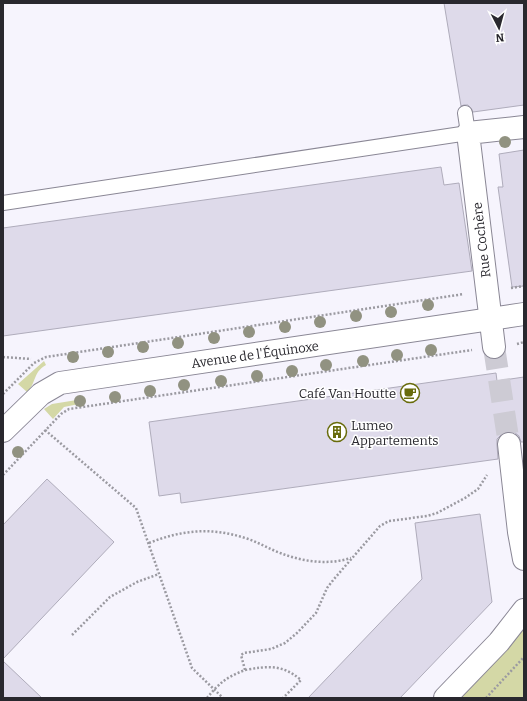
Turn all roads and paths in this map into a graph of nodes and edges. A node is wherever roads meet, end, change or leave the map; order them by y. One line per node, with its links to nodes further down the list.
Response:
1 (467, 123): 2 (street); 3 (lane); 6 (street, Rue Cochère)
2 (524, 127)
3 (3, 203)
4 (452, 296): 11 (path)
5 (524, 314): 6 (street, Avenue de l'Équinoxe)
6 (491, 319): 7 (street, Rue Cochère); 12 (street, Avenue de l'Équinoxe)
7 (494, 346)
8 (453, 352): 13 (path, Avenue de l'Équinoxe)
9 (3, 357): 10 (path)
10 (31, 358)
11 (3, 394)
12 (4, 427)
13 (45, 430): 15 (path, Avenue de l'Équinoxe); 17 (path)
14 (509, 444): 19 (street)
15 (3, 474)
16 (488, 475): 18 (path)
17 (149, 544): 18 (path); 20 (path)
18 (352, 558): 24 (path)
19 (524, 560)
20 (159, 574): 22 (path); 25 (path)
21 (524, 610): 29 (street)
22 (72, 635)
23 (524, 657): 30 (path)
24 (245, 670): 25 (path); 28 (path)
25 (214, 689): 26 (path); 27 (path)
26 (207, 698)
27 (223, 698)
28 (283, 698)
29 (445, 698)
30 (486, 698)

